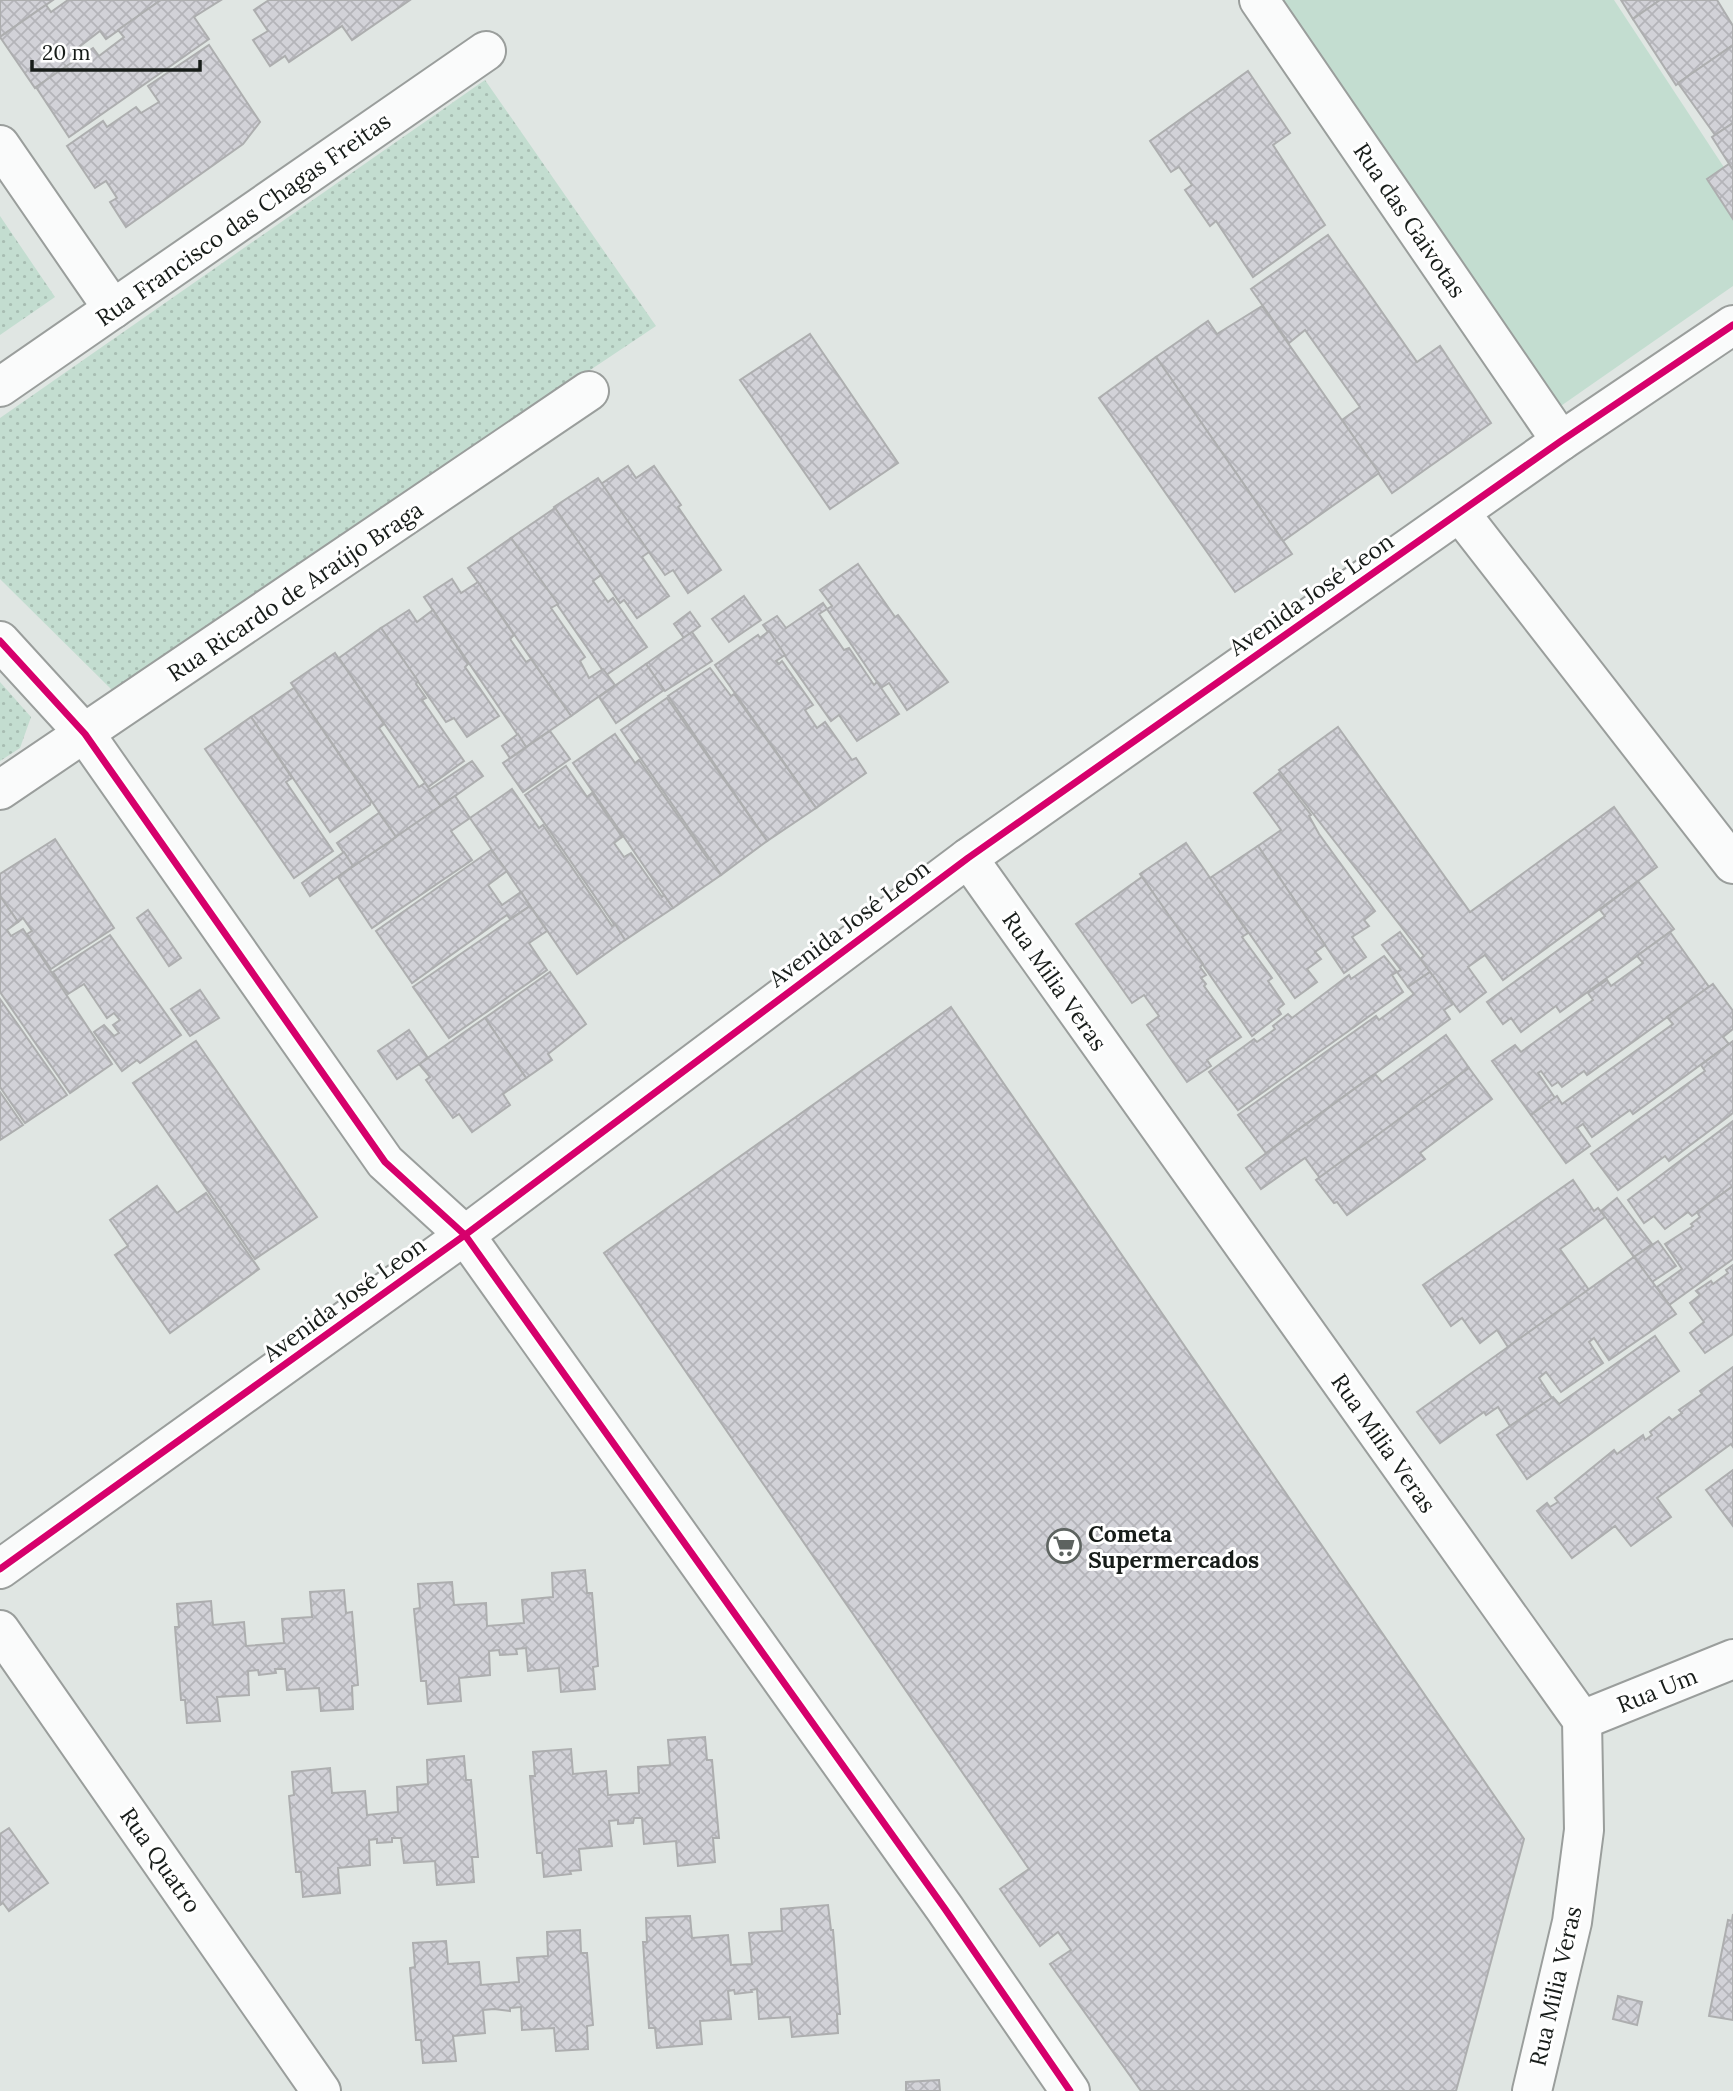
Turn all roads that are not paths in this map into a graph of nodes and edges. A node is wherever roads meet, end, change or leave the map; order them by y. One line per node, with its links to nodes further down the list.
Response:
1 (1259, 0): 8 (street, Rua das Gaivotas)
2 (485, 51): 4 (street, Rua Francisco das Chagas Freitas)
3 (0, 145): 4 (street)
4 (113, 309): 6 (street, Rua Francisco das Chagas Freitas)
5 (1733, 325): 8 (street, Avenida José Leon)
6 (0, 387)
7 (589, 391): 11 (street, Rua Ricardo de Araújo Braga)
8 (1561, 440): 9 (street, Avenida José Leon)
9 (1460, 513): 13 (street, Avenida José Leon); 14 (street)
10 (0, 641): 11 (street)
11 (85, 734): 12 (street, Rua Ricardo de Araújo Braga); 15 (street)
12 (0, 790)
13 (968, 858): 15 (street, Avenida José Leon); 19 (street, Rua Milia Veras)
14 (1733, 864)
15 (465, 1235): 16 (street, Avenida José Leon); 21 (street)
16 (0, 1569)
17 (0, 1630): 20 (street, Rua Quatro)
18 (1733, 1659): 19 (street, Rua Um)
19 (1581, 1720): 22 (street, Rua Milia Veras)
20 (321, 2091)
21 (1070, 2091)
22 (1532, 2091)

